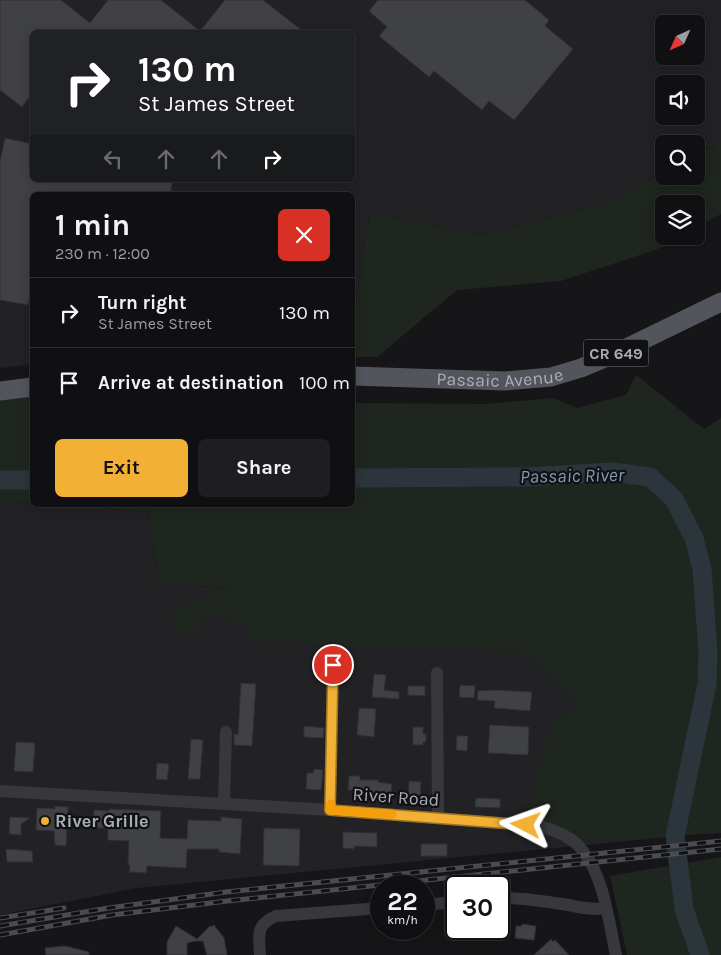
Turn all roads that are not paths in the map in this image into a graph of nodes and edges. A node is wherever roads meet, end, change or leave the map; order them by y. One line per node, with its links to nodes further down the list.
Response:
1 (721, 302): 2 (main road, Passaic Avenue / CR 649)
2 (355, 376)
3 (30, 387): 4 (main road)
4 (0, 391)
5 (333, 665): 10 (street)
6 (437, 673): 11 (street)
7 (226, 732): 9 (street)
8 (0, 791): 9 (street, River Road)
9 (224, 803): 10 (street, River Road)
10 (330, 810): 11 (street, River Road)
11 (438, 818): 13 (street, River Road)
12 (510, 898): 13 (street)
13 (605, 908): 16 (street, River Road)
14 (370, 909): 15 (street)
15 (260, 955)
16 (616, 955)

